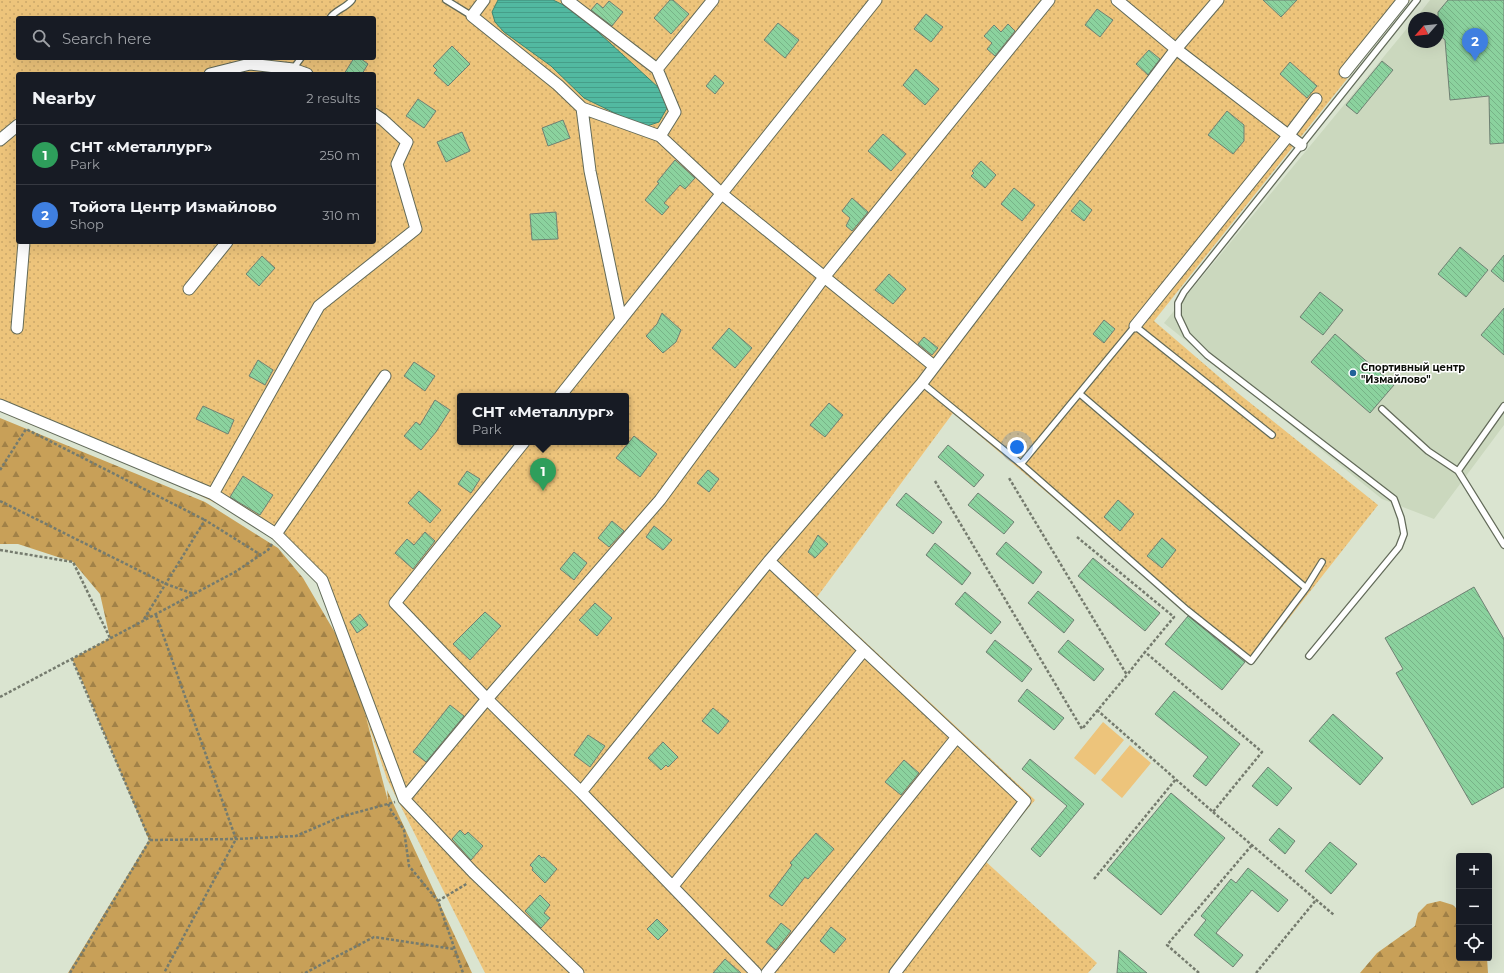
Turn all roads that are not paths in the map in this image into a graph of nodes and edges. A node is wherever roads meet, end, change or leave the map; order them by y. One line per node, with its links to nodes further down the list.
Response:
1 (352, 0): 11 (lane)
2 (446, 0): 12 (lane)
3 (484, 0): 12 (street)
4 (567, 0): 16 (street)
5 (713, 0): 16 (street)
6 (876, 0): 28 (street)
7 (1049, 0): 31 (street)
8 (1117, 0): 13 (street)
9 (1218, 0): 13 (street)
10 (1410, 1): 19 (street); 27 (lane)
11 (331, 16)
12 (472, 16): 21 (street)
13 (1176, 49): 25 (street); 36 (street)
14 (300, 60): 15 (lane)
15 (293, 69): 17 (street); 18 (street)
16 (657, 69): 24 (street)
17 (218, 72)
18 (301, 72)
19 (1345, 72)
20 (1316, 99): 25 (street)
21 (582, 108): 24 (street); 33 (street)
22 (376, 115): 48 (street)
23 (16, 127): 26 (street)
24 (660, 136): 28 (street)
25 (1288, 136): 27 (street); 34 (street)
26 (0, 140)
27 (1301, 145): 55 (lane)
28 (722, 194): 31 (street); 33 (street)
29 (24, 244): 35 (street)
30 (225, 244): 32 (street)
31 (825, 276): 36 (street); 56 (street)
32 (190, 289)
33 (622, 320): 39 (street)
34 (1135, 326): 40 (lane); 44 (lane)
35 (17, 328)
36 (934, 366): 38 (street)
37 (385, 376): 49 (street)
38 (922, 383): 46 (lane); 51 (street)
39 (562, 393)
40 (1080, 394): 46 (lane); 53 (lane)
41 (0, 405): 48 (street)
42 (1504, 405): 47 (lane)
43 (1382, 409): 47 (lane)
44 (1272, 435)
45 (522, 445): 56 (street)
46 (1021, 464): 53 (lane)
47 (1458, 471): 50 (lane)
48 (213, 494): 49 (street)
49 (276, 534): 59 (street)
50 (1504, 544)
51 (769, 561): 54 (street); 58 (street)
52 (1322, 562): 53 (lane)
53 (1306, 588)
54 (864, 650): 57 (street); 60 (street)
55 (1309, 656)
56 (487, 699): 58 (street); 59 (street)
57 (957, 737): 63 (street); 64 (street)
58 (581, 792): 60 (street)
59 (404, 799): 61 (street)
60 (673, 886): 62 (street)
61 (578, 973)
62 (756, 973)
63 (767, 973)
64 (895, 973)

